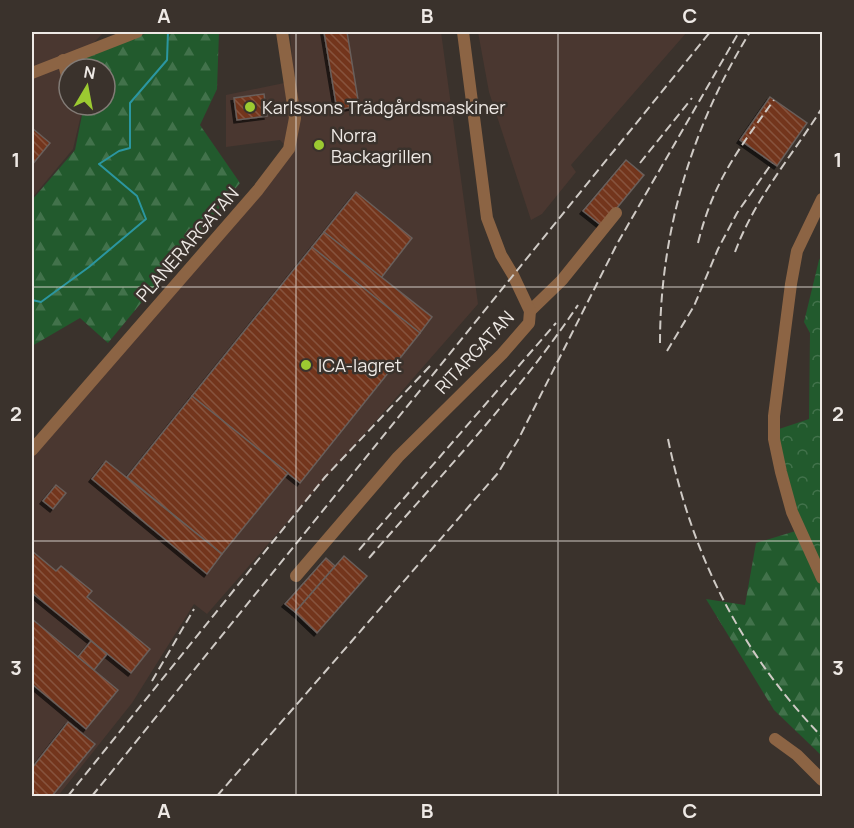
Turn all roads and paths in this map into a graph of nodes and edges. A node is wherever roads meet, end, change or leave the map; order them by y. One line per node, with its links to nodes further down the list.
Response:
1 (137, 32): 4 (street)
2 (282, 32): 11 (street, PLANERARGATAN)
3 (463, 32): 10 (street, RITARGATAN)
4 (107, 37): 5 (street)
5 (69, 57)
6 (57, 63): 7 (street)
7 (32, 73)
8 (822, 199): 13 (street)
9 (616, 213): 10 (street)
10 (530, 311): 12 (street, RITARGATAN)
11 (32, 450)
12 (296, 576)
13 (822, 578)
14 (775, 739): 15 (street)
15 (822, 780)

